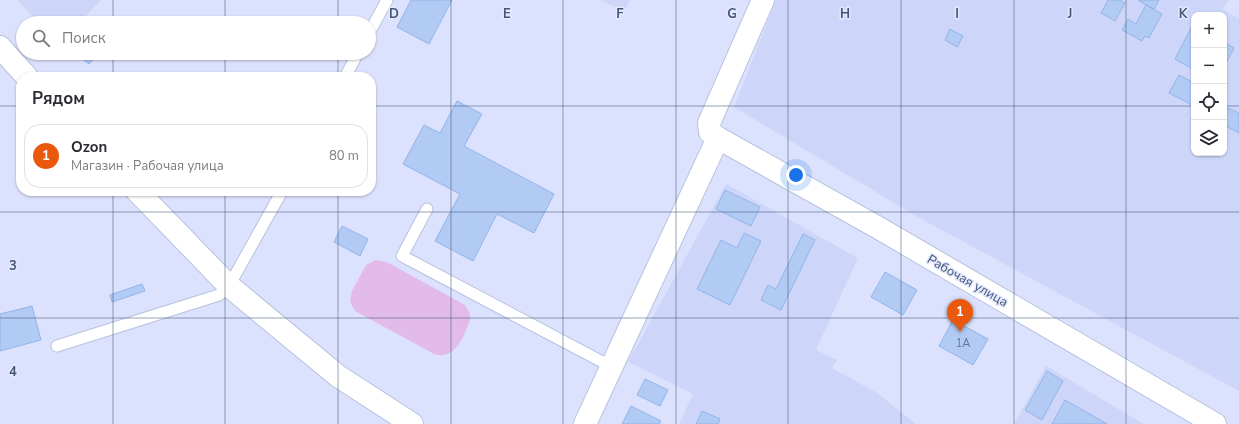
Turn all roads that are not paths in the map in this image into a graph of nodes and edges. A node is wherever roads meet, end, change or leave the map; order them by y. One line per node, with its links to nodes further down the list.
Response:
1 (387, 0): 3 (lane)
2 (763, 0): 8 (street)
3 (376, 20)
4 (0, 47): 6 (street)
5 (354, 60): 7 (lane)
6 (22, 72)
7 (348, 72)
8 (718, 138): 14 (street); 17 (street, Рабочая улица)
9 (142, 196): 12 (street)
10 (279, 196): 12 (lane)
11 (427, 210): 14 (lane)
12 (230, 286): 13 (lane); 15 (street)
13 (57, 346)
14 (612, 367): 16 (street)
15 (412, 424)
16 (585, 424)
17 (1215, 424)

